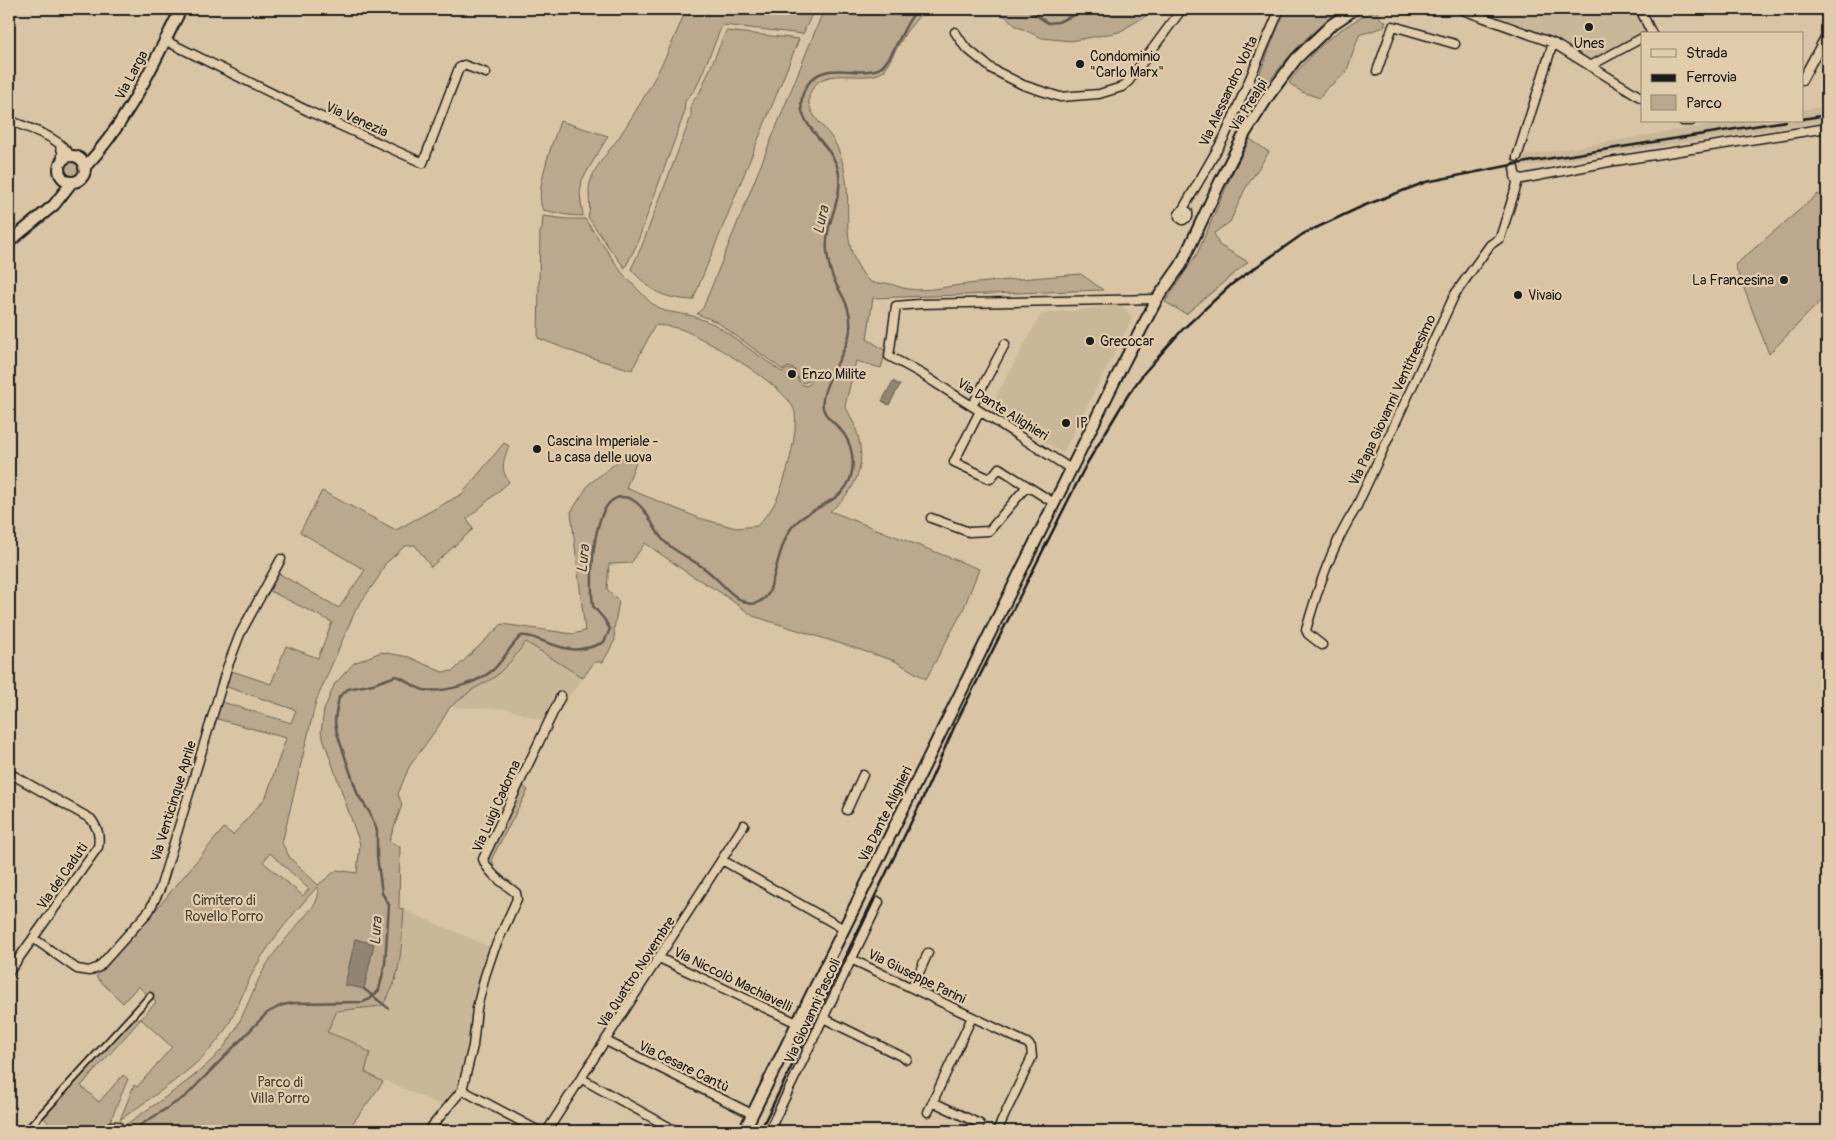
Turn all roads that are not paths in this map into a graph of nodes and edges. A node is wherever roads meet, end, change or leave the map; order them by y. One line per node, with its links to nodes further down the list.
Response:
1 (181, 9): 11 (street, Via Larga)
2 (1182, 9): 7 (street)
3 (1280, 9): 27 (street, Via Alessandro Volta)
4 (1354, 9): 30 (street, Via Prealpi)
5 (1460, 9): 12 (street)
6 (1640, 9): 8 (street)
7 (955, 32)
8 (1650, 32)
9 (1827, 34): 17 (street)
10 (1641, 39): 14 (street)
11 (164, 40): 16 (street, Via Venezia); 21 (street, Via Larga)
12 (1553, 43): 14 (street); 22 (street)
13 (1455, 44): 15 (street)
14 (1590, 66): 18 (street)
15 (1377, 72)
16 (486, 73)
17 (1804, 76)
18 (1641, 97)
19 (9, 120): 23 (street)
20 (1827, 128): 39 (street, Via Papa Giovanni Ventitreesimo)
21 (100, 152): 23 (street); 24 (street, Via Larga)
22 (1517, 157)
23 (70, 159): 24 (street); 25 (street)
24 (84, 168): 26 (street)
25 (60, 174): 26 (street); 28 (street)
26 (72, 182): 28 (street)
27 (1183, 209)
28 (35, 220): 29 (street)
29 (9, 242)
30 (1157, 299): 32 (street, Via Dante Alighieri); 34 (street)
31 (1005, 344): 32 (street)
32 (972, 406): 33 (street, Via Dante Alighieri)
33 (980, 411): 34 (street, Via Dante Alighieri); 35 (street)
34 (1071, 469): 36 (street)
35 (1027, 486): 36 (street); 37 (street)
36 (1052, 506): 47 (street, Via Dante Alighieri)
37 (931, 518)
38 (281, 559): 48 (street, Via Venticinque Aprile)
39 (1322, 645)
40 (561, 696): 61 (street, Via Luigi Cadorna)
41 (9, 773): 48 (street, Via dei Caduti)
42 (864, 775): 43 (street)
43 (847, 810)
44 (744, 825): 45 (street, Via Quattro Novembre)
45 (722, 860): 47 (street); 50 (street, Via Quattro Novembre)
46 (879, 902): 51 (street, Via Giovanni Pascoli)
47 (844, 929): 57 (street, Via Dante Alighieri)
48 (33, 938): 52 (street, Via dei Caduti)
49 (928, 953): 53 (street)
50 (659, 958): 57 (street, Via Niccolò Machiavelli); 58 (street, Via Quattro Novembre)
51 (851, 958): 53 (street, Via Giuseppe Parini); 56 (street, Via Giovanni Pascoli)
52 (9, 972)
53 (912, 988): 55 (street, Via Giuseppe Parini)
54 (150, 996): 67 (street)
55 (972, 1017): 62 (street, Via Giuseppe Parini); 75 (street, Via Giuseppe Parini)
56 (823, 1018): 59 (street); 74 (street, Via Giovanni Pascoli)
57 (796, 1023): 64 (street, Via Dante Alighieri)
58 (606, 1041): 60 (street, Via Quattro Novembre); 64 (street, Via Cesare Cantù)
59 (907, 1059)
60 (582, 1079): 71 (street, Via Quattro Novembre); 72 (street)
61 (462, 1090): 69 (street); 70 (street)
62 (932, 1102): 63 (street, Via Giuseppe Parini); 65 (street)
63 (928, 1112)
64 (752, 1114): 73 (street, Via Dante Alighieri)
65 (980, 1124)
66 (118, 1126): 68 (street)
67 (26, 1131)
68 (105, 1131)
69 (428, 1131)
70 (539, 1131)
71 (547, 1131)
72 (676, 1131)
73 (744, 1131)
74 (769, 1131)
75 (997, 1131)

